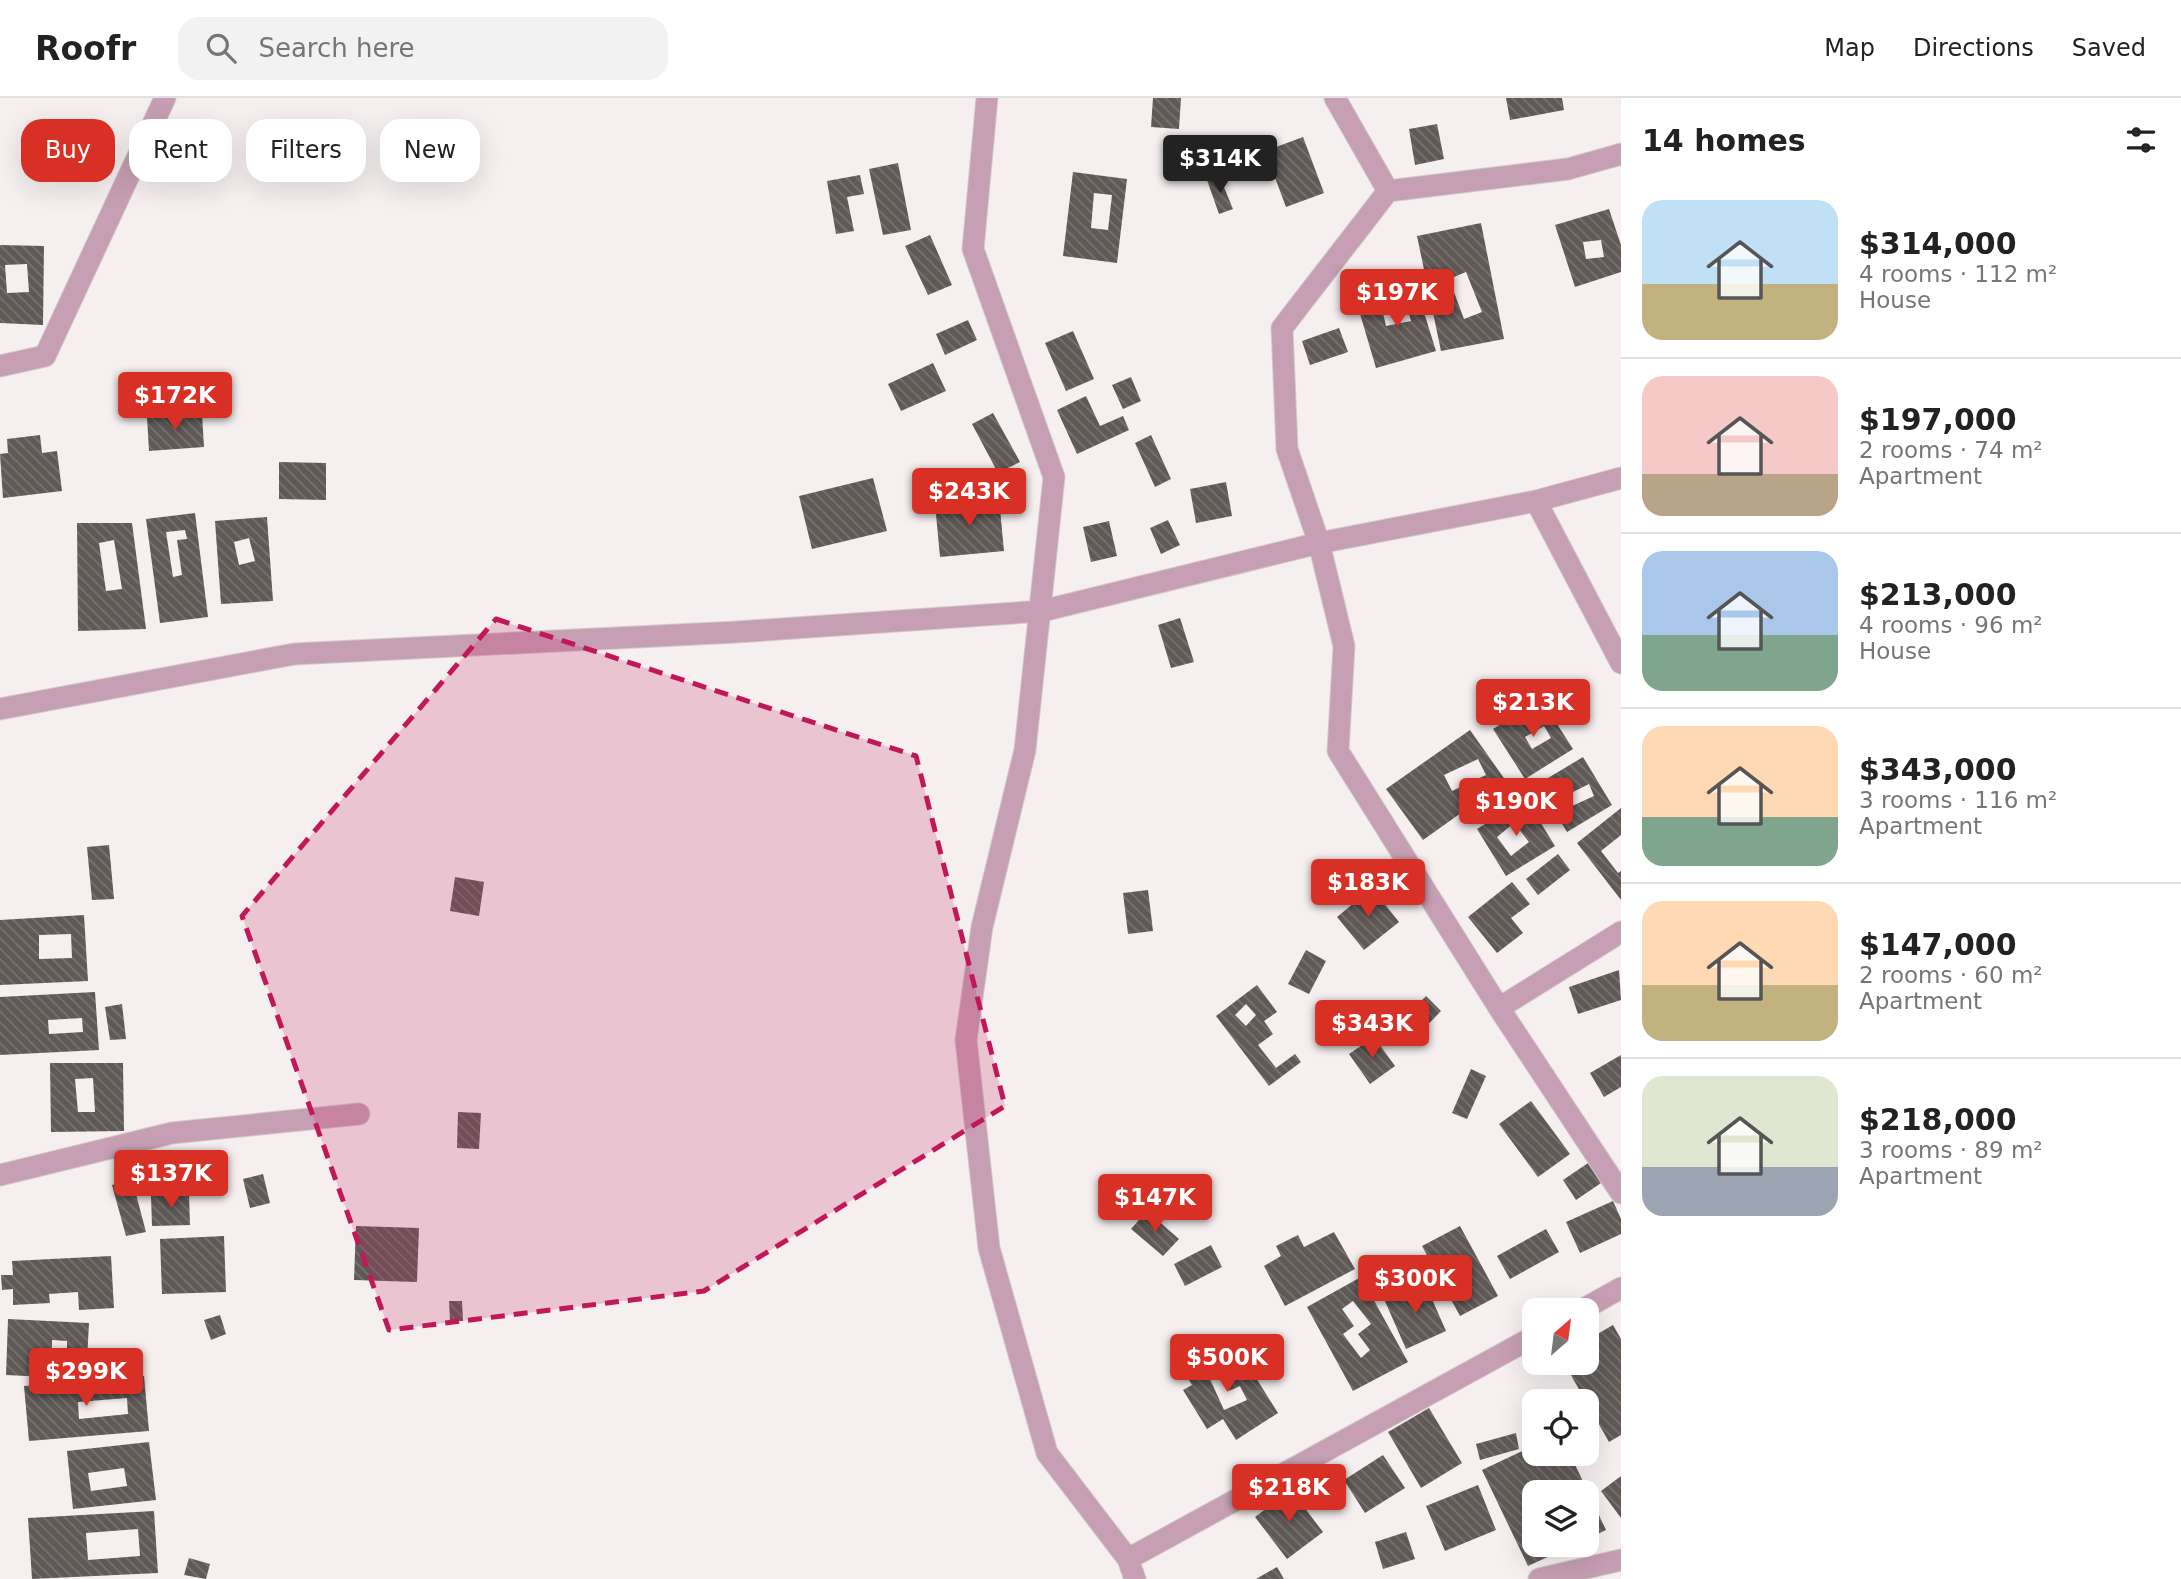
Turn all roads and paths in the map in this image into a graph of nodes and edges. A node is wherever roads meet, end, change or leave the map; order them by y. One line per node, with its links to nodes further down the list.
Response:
1 (165, 98): 6 (street)
2 (987, 98): 10 (street)
3 (1335, 98): 5 (street)
4 (1621, 154): 5 (street)
5 (1388, 191): 9 (street)
6 (0, 366)
7 (1621, 478): 8 (street)
8 (1536, 500): 9 (street); 11 (street)
9 (1319, 543): 10 (street); 14 (street)
10 (1042, 611): 12 (street); 21 (street)
11 (1621, 663)
12 (0, 709)
13 (1621, 932): 14 (street)
14 (1499, 1008): 17 (street)
15 (359, 1114): 16 (street)
16 (0, 1175)
17 (1621, 1193)
18 (1621, 1288): 19 (street)
19 (1600, 1300)
20 (1522, 1343): 21 (street)
21 (1128, 1559): 23 (street)
22 (1621, 1560): 24 (street)
23 (1136, 1579)
24 (1539, 1579)

